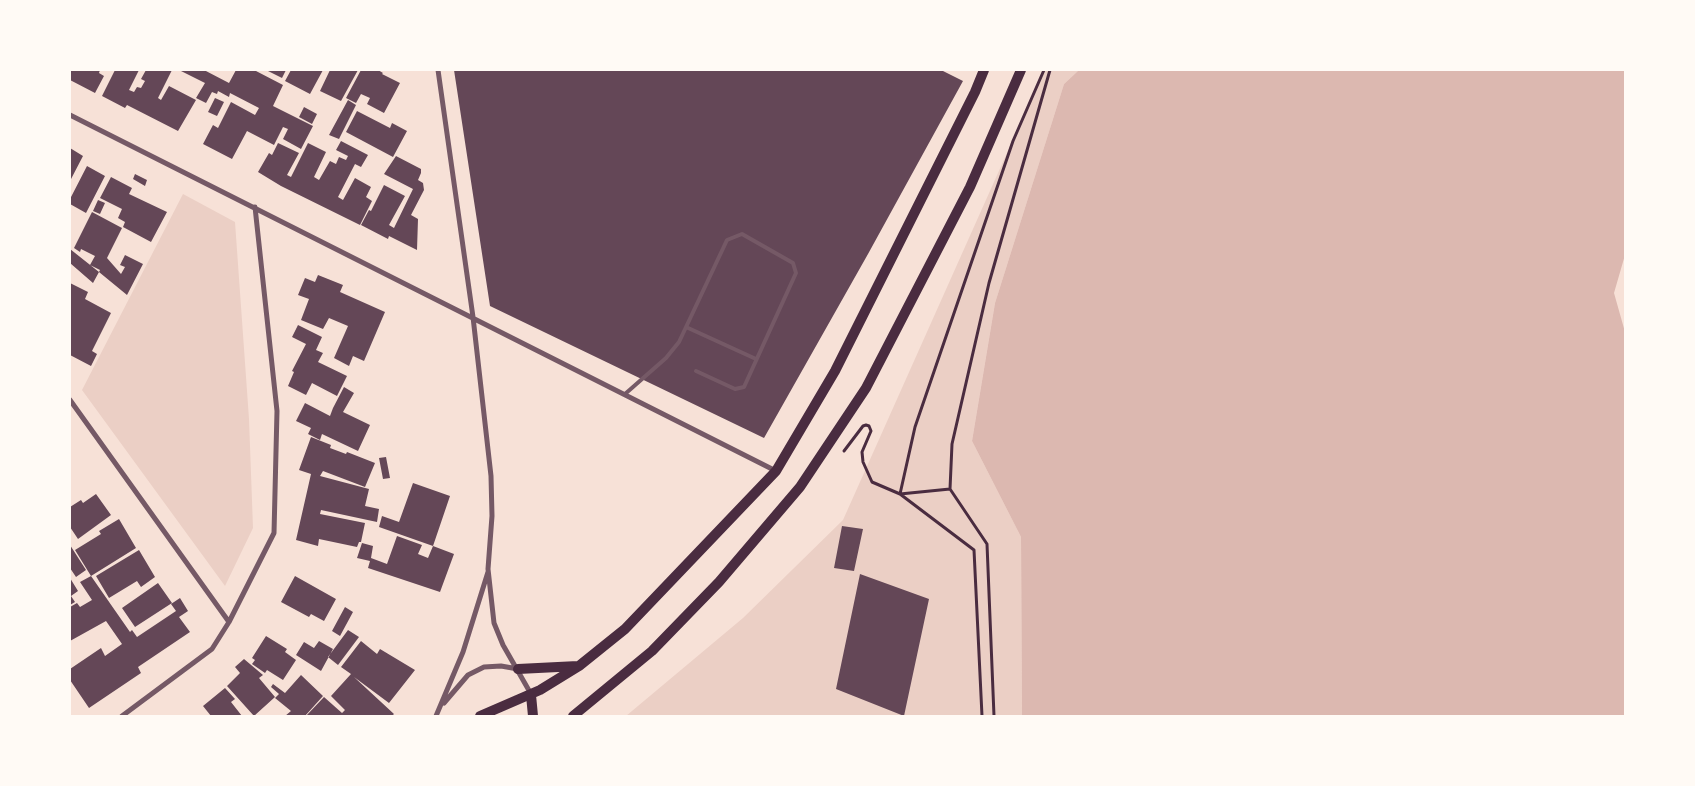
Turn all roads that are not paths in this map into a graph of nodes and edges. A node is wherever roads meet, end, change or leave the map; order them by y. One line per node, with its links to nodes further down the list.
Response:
1 (438, 70): 6 (street)
2 (984, 70): 12 (main road)
3 (1021, 70): 23 (main road)
4 (70, 114): 5 (street)
5 (255, 207): 6 (street); 14 (street)
6 (473, 317): 10 (street); 13 (street)
7 (686, 326): 8 (lane); 8 (lane); 10 (lane)
8 (756, 360): 9 (lane)
9 (696, 371)
10 (625, 394): 12 (street)
11 (70, 400): 14 (street)
12 (776, 471): 15 (main road)
13 (488, 569): 16 (street); 18 (street)
14 (229, 622): 19 (street)
15 (579, 666): 16 (main road); 17 (main road)
16 (518, 670): 17 (street); 18 (street)
17 (532, 695): 21 (main road); 22 (main road)
18 (441, 706): 20 (street)
19 (122, 716)
20 (436, 716)
21 (480, 716)
22 (534, 716)
23 (573, 716)

